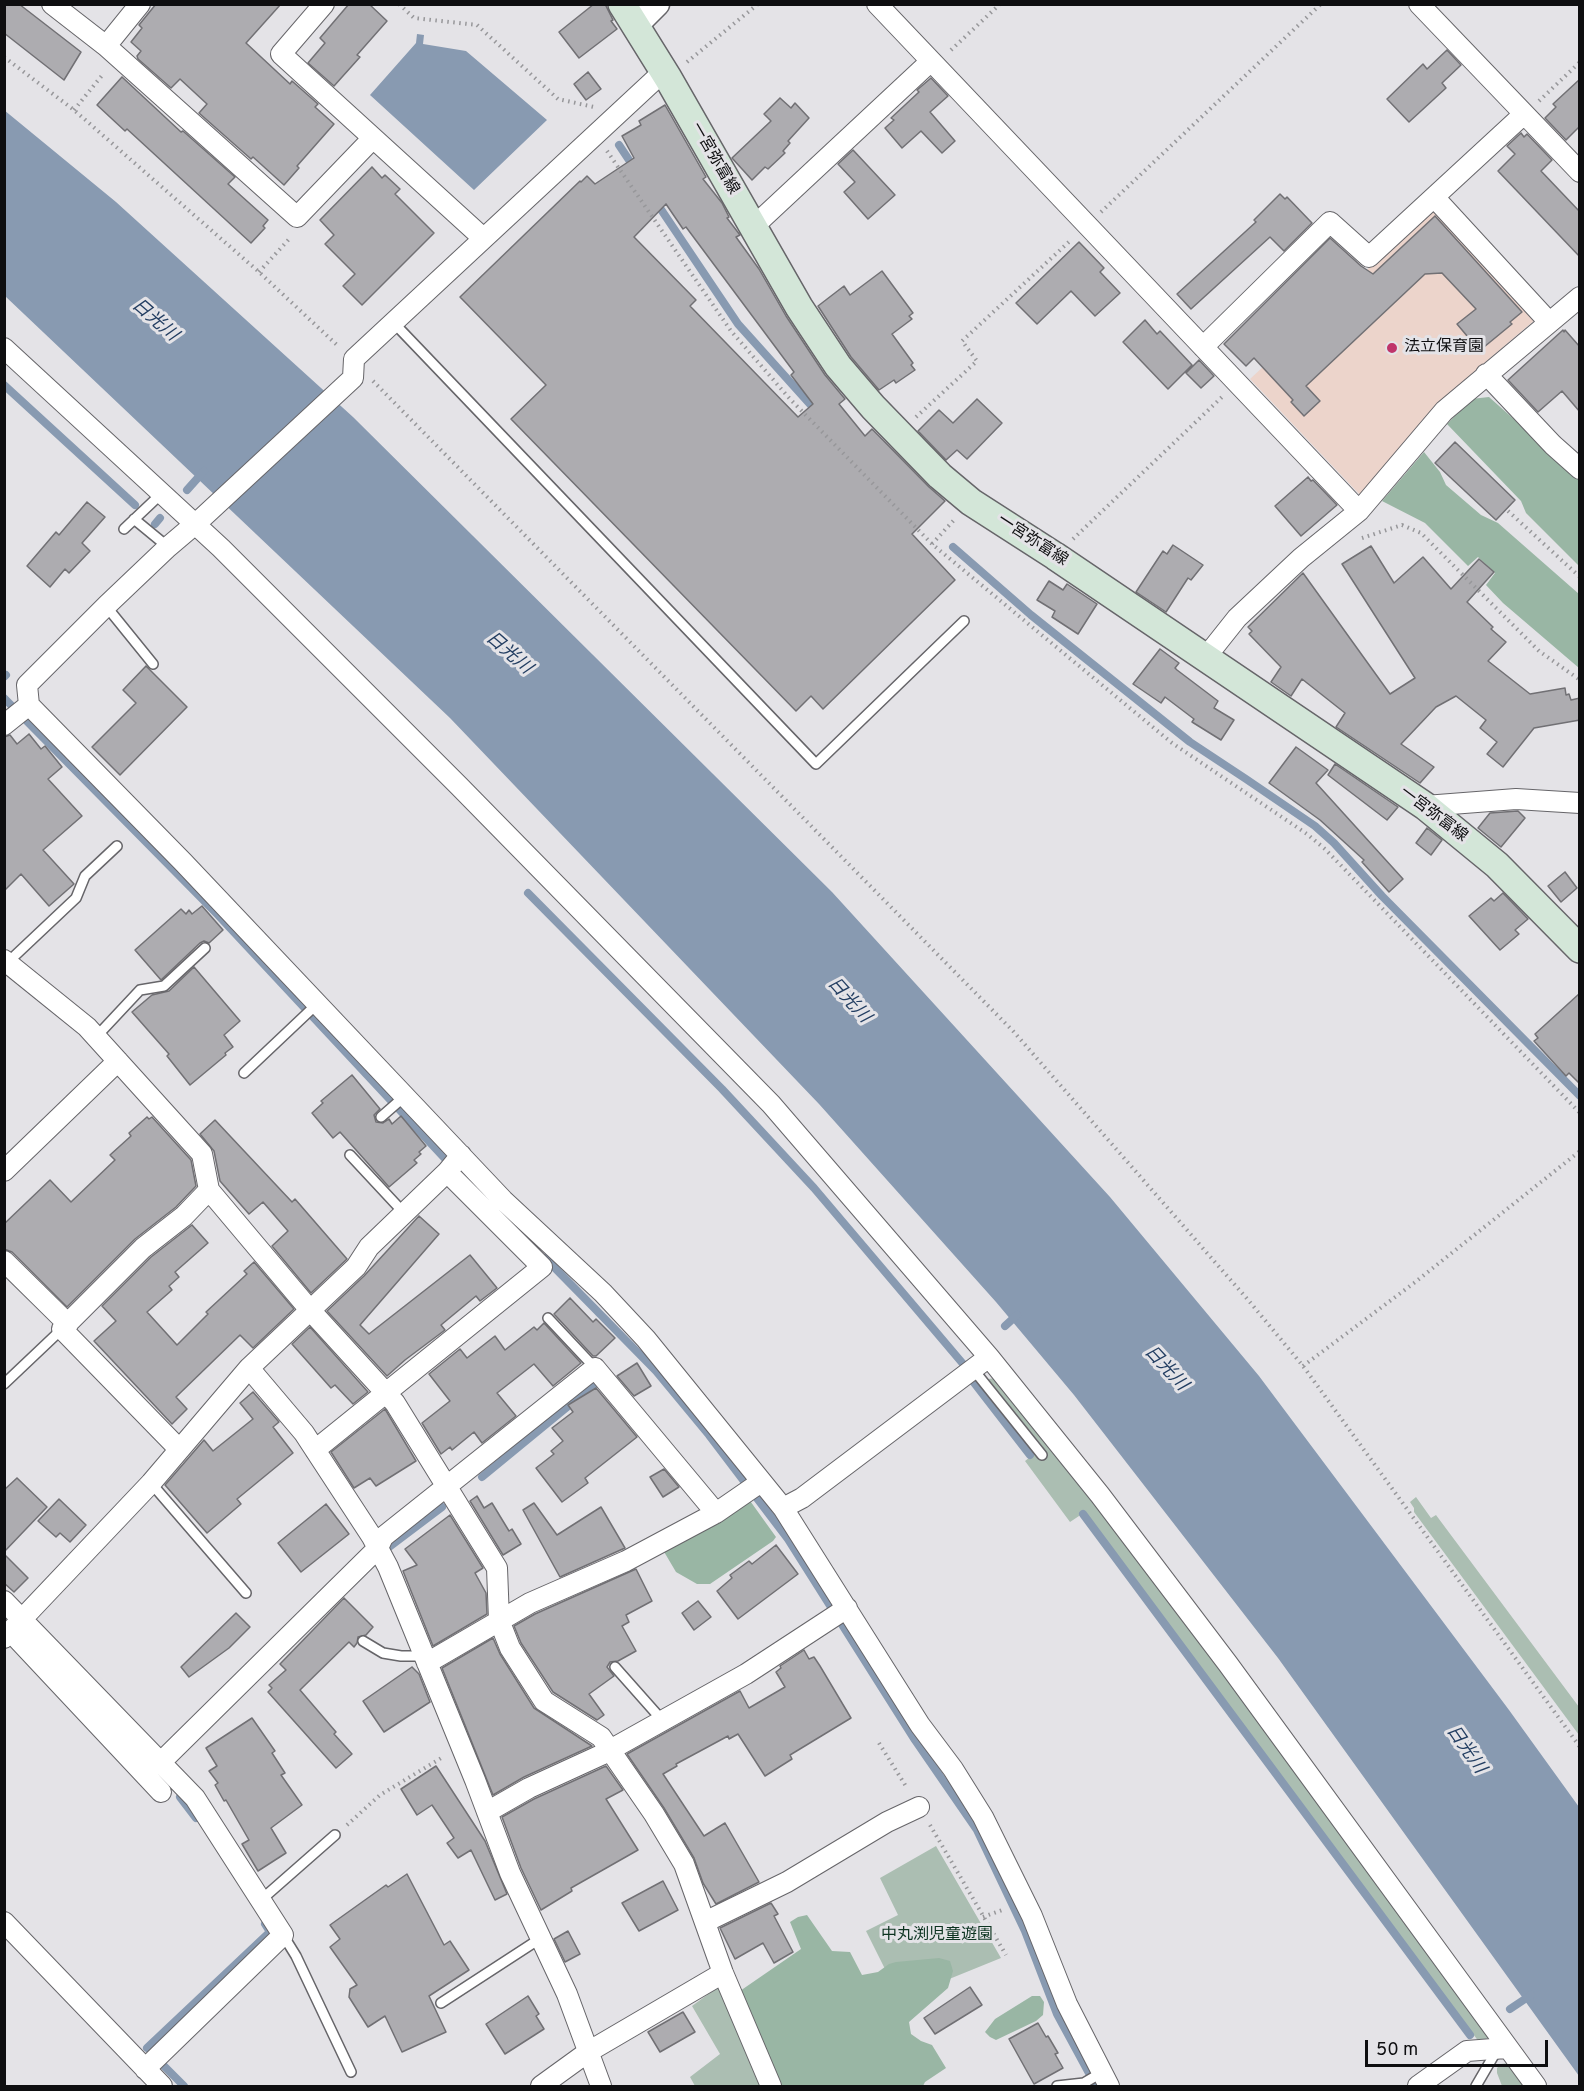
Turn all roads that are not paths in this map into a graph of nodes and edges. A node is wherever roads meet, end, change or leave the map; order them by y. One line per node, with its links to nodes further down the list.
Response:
1 (52, 4): 8 (street)
2 (140, 4): 8 (street)
3 (324, 4): 12 (street)
4 (657, 4): 7 (street)
5 (878, 4): 9 (street)
6 (1419, 4): 11 (street)
7 (629, 15): 10 (main road, 一宮弥富線)
8 (112, 51): 12 (street)
9 (933, 63): 15 (street); 20 (street)
10 (666, 74): 15 (main road, 一宮弥富線); 16 (street)
11 (1524, 114): 13 (street); 14 (street)
12 (372, 138): 16 (street)
13 (1580, 172)
14 (1434, 197): 19 (street); 20 (street)
15 (753, 227): 32 (main road, 一宮弥富線)
16 (483, 238): 18 (street)
17 (1580, 297): 19 (street)
18 (393, 322): 27 (street); 31 (lane)
19 (1549, 322): 22 (street)
20 (1203, 347): 25 (street)
21 (4, 348): 24 (street)
22 (1486, 374): 23 (street); 25 (street)
23 (1580, 468)
24 (161, 494): 26 (lane); 27 (street)
25 (1359, 511): 32 (street)
26 (134, 519): 28 (lane); 29 (lane)
27 (198, 522): 29 (street); 57 (street)
28 (124, 529)
29 (165, 544): 30 (street)
30 (106, 606): 33 (lane); 34 (street)
31 (964, 621)
32 (1206, 657): 37 (main road, 一宮弥富線)
33 (153, 664)
34 (28, 706): 35 (street); 42 (street)
35 (7, 724)
36 (1580, 803): 37 (street)
37 (1425, 806): 40 (main road, 一宮弥富線)
38 (117, 846): 41 (lane)
39 (205, 948): 43 (lane)
40 (1580, 949)
41 (6, 963): 43 (street)
42 (312, 1009): 45 (lane); 46 (street)
43 (96, 1037): 44 (street)
44 (118, 1061): 50 (street); 51 (street)
45 (244, 1073)
46 (399, 1102): 47 (lane); 49 (street)
47 (381, 1117)
48 (350, 1155): 52 (lane)
49 (453, 1165): 52 (street); 62 (street); 68 (street)
50 (4, 1171)
51 (209, 1190): 54 (street); 56 (street)
52 (404, 1213): 54 (street)
53 (4, 1261): 56 (street)
54 (310, 1310): 58 (street); 62 (street)
55 (548, 1318): 59 (lane)
56 (65, 1326): 61 (lane); 63 (street)
57 (989, 1357): 60 (street); 94 (street)
58 (249, 1368): 63 (street); 64 (street)
59 (595, 1368): 67 (street); 70 (street)
60 (973, 1370): 65 (lane); 69 (street)
61 (4, 1384)
62 (387, 1393): 64 (street); 67 (street)
63 (180, 1449): 66 (street)
64 (315, 1450): 71 (street)
65 (1042, 1455)
66 (151, 1483): 72 (lane); 76 (street)
67 (447, 1486): 71 (street); 75 (street)
68 (754, 1487): 69 (street); 70 (street)
69 (783, 1508): 74 (street)
70 (716, 1513): 75 (street)
71 (378, 1548): 78 (street); 82 (street)
72 (246, 1593)
73 (4, 1600): 76 (street)
74 (839, 1613): 80 (street); 98 (street)
75 (499, 1620): 78 (street); 81 (street)
76 (13, 1629): 82 (street); 83 (street)
77 (363, 1641): 78 (lane)
78 (426, 1659): 85 (street)
79 (615, 1667): 80 (lane)
80 (662, 1720): 81 (street)
81 (610, 1750): 85 (street); 89 (street)
82 (160, 1762): 87 (street)
83 (161, 1792)
84 (919, 1807): 89 (street)
85 (487, 1812): 91 (street)
86 (335, 1835): 87 (lane)
87 (261, 1900): 90 (street)
88 (4, 1922): 96 (street)
89 (705, 1922): 92 (street)
90 (283, 1935): 96 (street); 97 (lane)
91 (541, 1938): 93 (lane); 95 (street)
92 (723, 1973): 95 (street); 102 (street)
93 (441, 2003)
94 (1502, 2048): 104 (street); 105 (lane); 106 (street)
95 (588, 2052): 100 (street); 101 (street)
96 (145, 2069): 99 (street)
97 (351, 2072)
98 (1097, 2080): 103 (lane)
99 (162, 2086)
100 (541, 2086)
101 (601, 2086)
102 (771, 2086)
103 (1057, 2086)
104 (1418, 2086)
105 (1476, 2086)
106 (1536, 2086)

